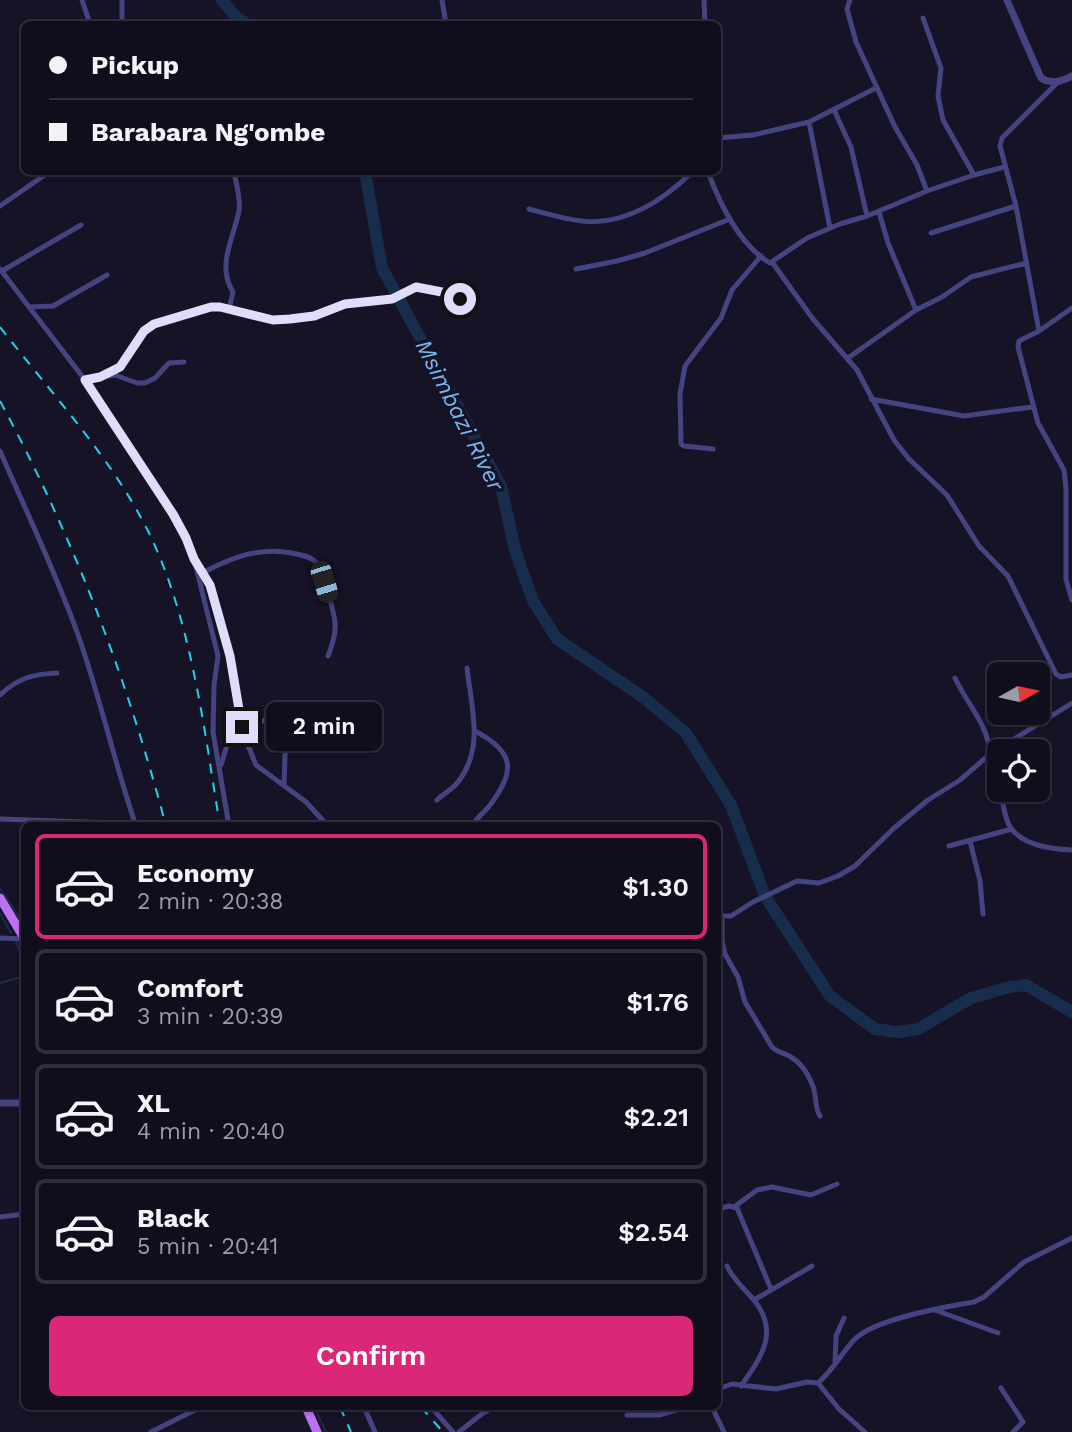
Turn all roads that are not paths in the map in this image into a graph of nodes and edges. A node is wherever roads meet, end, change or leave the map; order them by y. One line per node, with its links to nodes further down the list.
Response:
1 (82, 0): 8 (street)
2 (122, 0): 9 (street)
3 (442, 0): 10 (street)
4 (704, 0): 11 (street)
5 (850, 0): 14 (street)
6 (1006, 0): 13 (street)
7 (923, 18): 23 (street)
8 (89, 21)
9 (122, 21)
10 (446, 21)
11 (705, 21)
12 (1072, 76): 13 (street)
13 (1058, 82): 18 (street)
14 (876, 88): 15 (street); 24 (street)
15 (834, 110): 16 (street); 29 (street)
16 (808, 122): 17 (street); 32 (street)
17 (721, 138)
18 (1004, 167): 23 (street); 26 (street)
19 (45, 175): 25 (street)
20 (235, 175): 43 (street)
21 (689, 175): 27 (street)
22 (709, 175): 30 (street)
23 (974, 175): 24 (street)
24 (927, 191): 28 (street)
25 (0, 206)
26 (1016, 206): 33 (street); 36 (street)
27 (529, 209)
28 (879, 212): 29 (street); 44 (street)
29 (867, 216): 32 (street)
30 (730, 219): 34 (street); 37 (street)
31 (81, 225): 38 (street)
32 (830, 228): 35 (street)
33 (930, 233)
34 (761, 256): 35 (street); 52 (street)
35 (772, 262): 46 (street)
36 (1026, 263): 44 (street); 45 (street)
37 (576, 269)
38 (1, 270): 41 (street)
39 (107, 275): 41 (street)
40 (474, 301): 43 (street)
41 (29, 307): 49 (street)
42 (1072, 308): 45 (street)
43 (229, 309): 48 (street)
44 (916, 310): 46 (street)
45 (1039, 331): 51 (street)
46 (848, 358): 50 (street)
47 (184, 362): 48 (street)
48 (100, 377): 49 (street)
49 (85, 380): 56 (street)
50 (871, 399): 51 (street); 62 (street)
51 (1032, 407): 58 (street)
52 (713, 449)
53 (0, 451): 54 (street)
54 (8, 470): 55 (street); 79 (street)
55 (0, 474)
56 (194, 559): 57 (street); 73 (street)
57 (204, 572): 59 (street); 68 (street)
58 (1072, 600)
59 (328, 656)
60 (467, 668): 69 (street)
61 (57, 673): 64 (street)
62 (1072, 675)
63 (954, 678): 70 (street)
64 (0, 695)
65 (1072, 703): 71 (street)
66 (289, 713): 68 (street)
67 (286, 726): 74 (street)
68 (243, 730): 73 (street); 74 (street)
69 (475, 731): 75 (street); 82 (street)
70 (988, 739)
71 (1014, 739)
72 (987, 756): 89 (street)
73 (219, 770): 80 (street)
74 (284, 785): 81 (street)
75 (438, 800)
76 (1003, 802): 83 (street)
77 (0, 819): 78 (street)
78 (113, 822)
79 (135, 822)
80 (228, 822)
81 (324, 822)
82 (474, 822)
83 (1012, 829): 84 (street); 86 (street)
84 (970, 841): 85 (street); 88 (street)
85 (949, 846)
86 (1072, 849)
87 (0, 898): 91 (main road)
88 (984, 914)
89 (721, 915)
90 (721, 932): 96 (street)
91 (21, 934)
92 (0, 938): 93 (street)
93 (21, 939)
94 (0, 1103): 95 (street)
95 (21, 1103)
96 (820, 1116)
97 (837, 1184): 98 (street)
98 (734, 1207): 99 (street); 105 (street)
99 (721, 1209)
100 (21, 1214): 101 (street)
101 (0, 1217)
102 (1072, 1238): 107 (street)
103 (727, 1266): 106 (street)
104 (812, 1266): 105 (street)
105 (771, 1289): 106 (street)
106 (754, 1300): 112 (street)
107 (935, 1310): 109 (street); 110 (street)
108 (844, 1318): 110 (street)
109 (998, 1333)
110 (835, 1368): 111 (street)
111 (818, 1382): 112 (street); 129 (street)
112 (741, 1386): 113 (street)
113 (721, 1388)
114 (1000, 1388): 130 (street)
115 (195, 1410): 123 (street)
116 (307, 1410): 124 (main road)
117 (365, 1410): 125 (street)
118 (434, 1410): 126 (street)
119 (489, 1410): 127 (street)
120 (676, 1410): 122 (street)
121 (713, 1410): 128 (street)
122 (627, 1415)
123 (151, 1432)
124 (317, 1432)
125 (375, 1432)
126 (453, 1432)
127 (459, 1432)
128 (724, 1432)
129 (865, 1432)
130 (1013, 1432)

